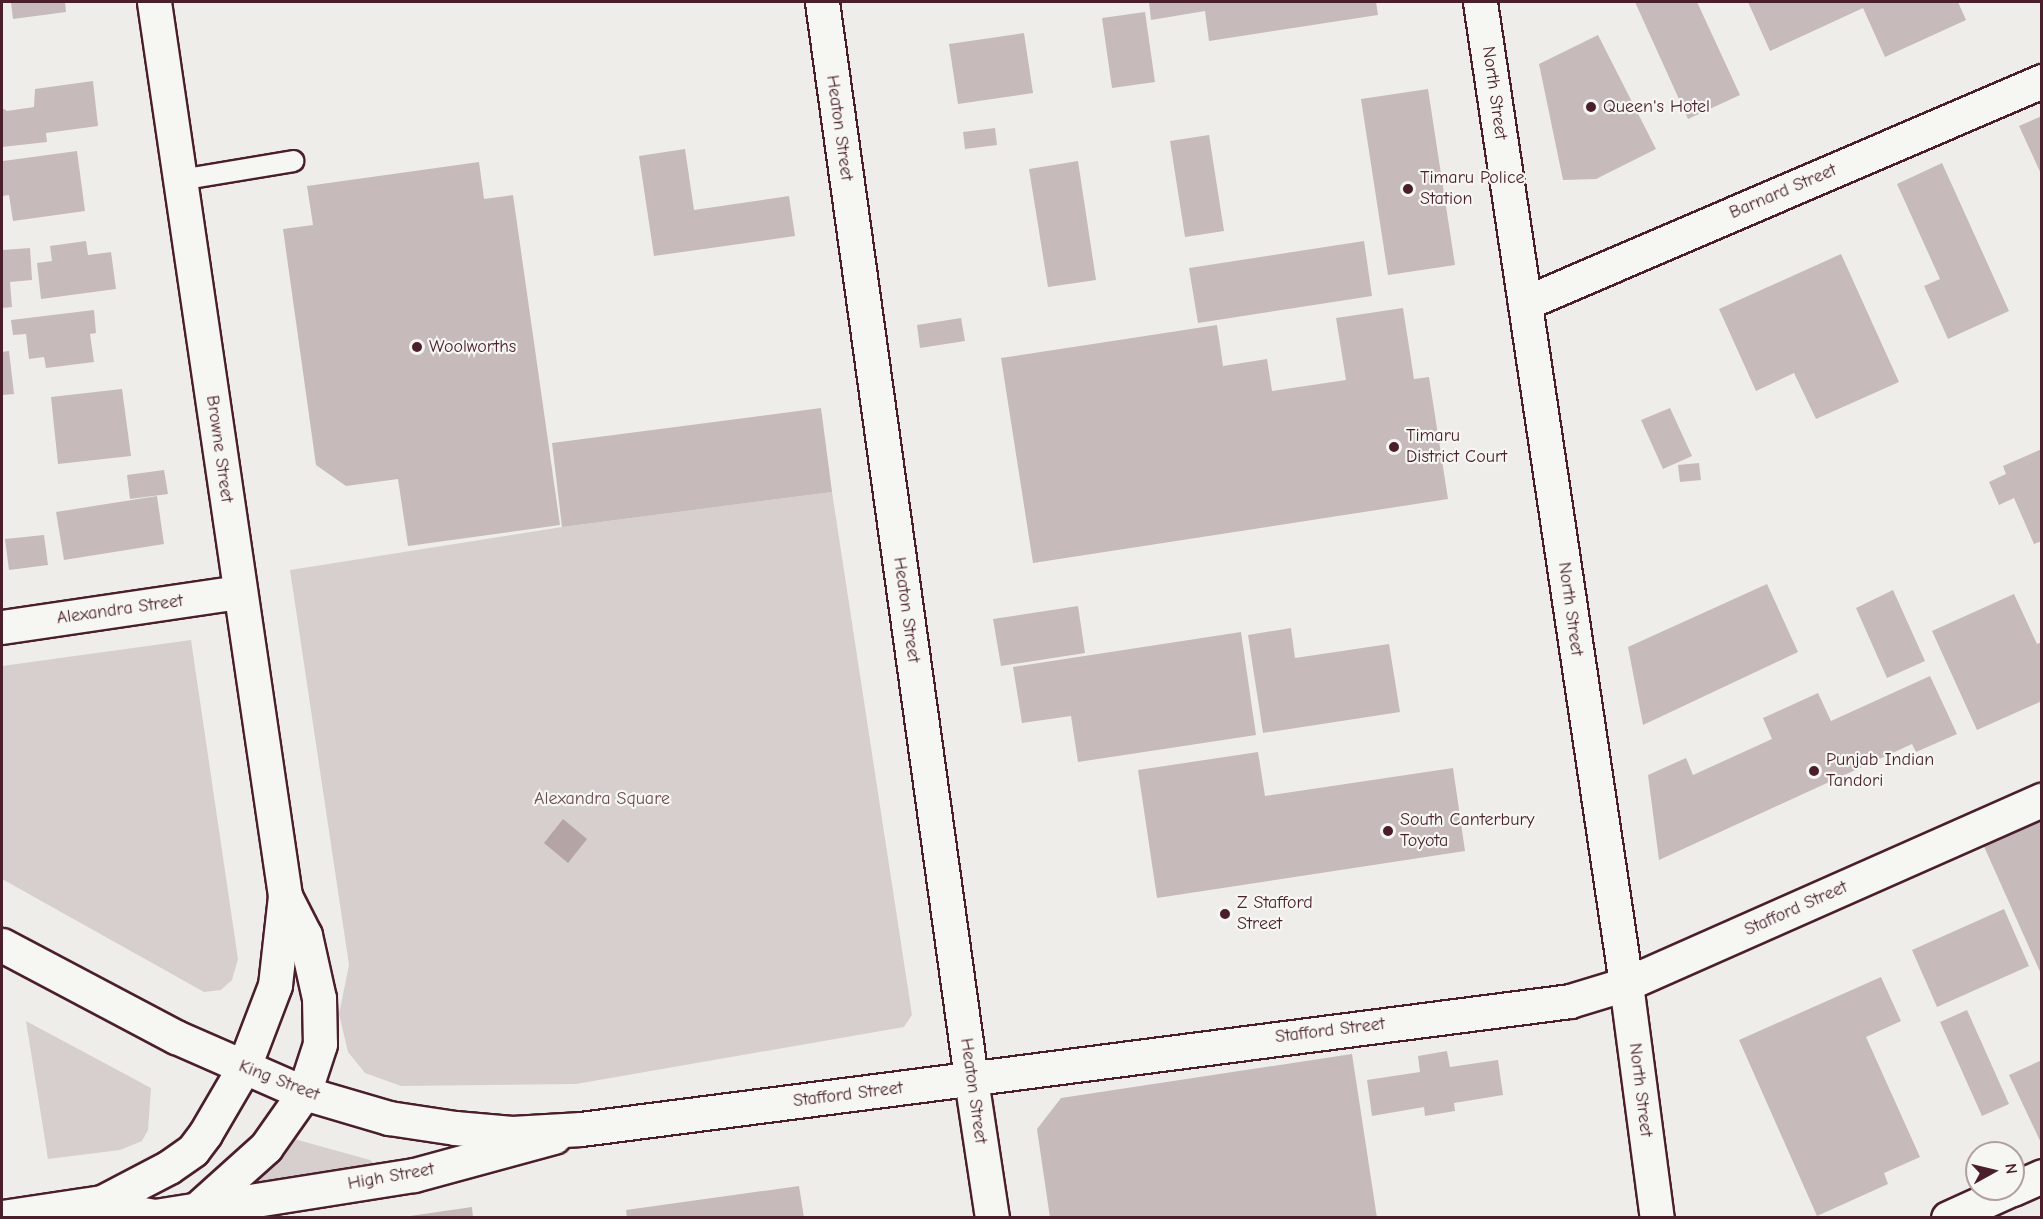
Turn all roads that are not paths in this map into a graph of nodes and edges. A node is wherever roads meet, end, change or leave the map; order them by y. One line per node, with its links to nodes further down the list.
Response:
1 (154, 2): 6 (street, Browne Street)
2 (822, 2): 15 (street, Heaton Street)
3 (1480, 2): 7 (street, North Street)
4 (2042, 81): 7 (street, Barnard Street)
5 (293, 161): 6 (lane)
6 (180, 180): 8 (street, Browne Street)
7 (1525, 303): 13 (street, North Street)
8 (239, 592): 9 (street, Alexandra Street); 11 (street, Browne Street)
9 (2, 627)
10 (2042, 800): 13 (street, Stafford Street)
11 (285, 896): 14 (street, Browne Street); 16 (street, Browne Street)
12 (2, 945): 14 (street, King Street)
13 (1626, 984): 15 (street, Stafford Street); 25 (street, North Street)
14 (243, 1069): 16 (street, King Street); 22 (street, High Street)
15 (971, 1079): 17 (street, Stafford Street); 24 (street, Heaton Street)
16 (304, 1093): 17 (street, King Street); 21 (street)
17 (581, 1130): 21 (street, High Street)
18 (2042, 1176): 19 (street)
19 (2025, 1183)
20 (1986, 1201): 26 (street)
21 (197, 1209): 22 (street, High Street)
22 (103, 1210): 23 (street, High Street)
23 (2, 1217)
24 (992, 1218)
25 (1657, 1218)
26 (1948, 1218)

